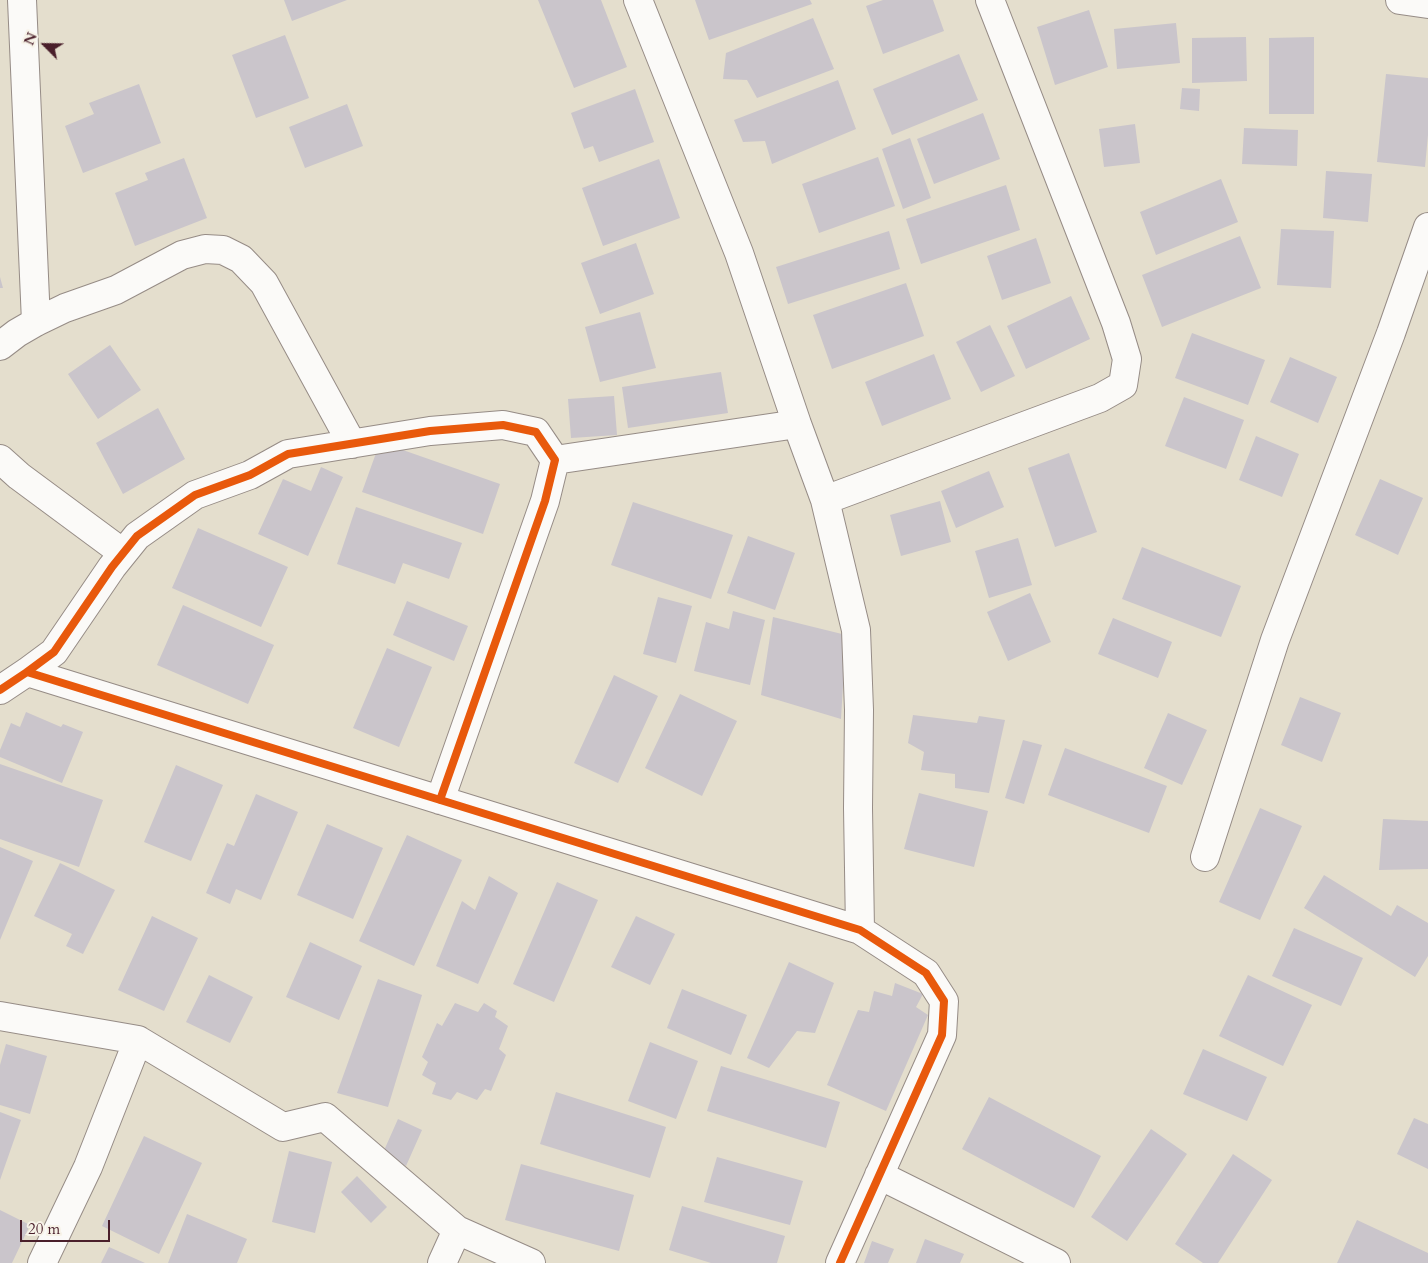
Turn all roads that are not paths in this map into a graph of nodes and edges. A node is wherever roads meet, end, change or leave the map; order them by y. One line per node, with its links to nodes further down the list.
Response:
1 (22, 0): 7 (street)
2 (638, 0): 9 (street)
3 (990, 0): 13 (street)
4 (1400, 0): 5 (street)
5 (1428, 4)
6 (1428, 227): 18 (street)
7 (36, 322): 8 (street); 10 (street)
8 (0, 346)
9 (797, 424): 12 (street); 13 (street)
10 (352, 444): 12 (street); 14 (street)
11 (0, 459): 14 (street)
12 (555, 460): 17 (street)
13 (824, 500): 19 (street)
14 (123, 553): 15 (street)
15 (27, 672): 16 (street); 17 (street)
16 (0, 690)
17 (440, 800): 19 (street)
18 (1205, 857)
19 (860, 930): 22 (street)
20 (0, 1016): 21 (street)
21 (138, 1040): 23 (street); 24 (street)
22 (878, 1175): 27 (street); 28 (street)
23 (457, 1230): 25 (street); 26 (street)
24 (42, 1263)
25 (442, 1263)
26 (531, 1263)
27 (840, 1263)
28 (1056, 1263)

